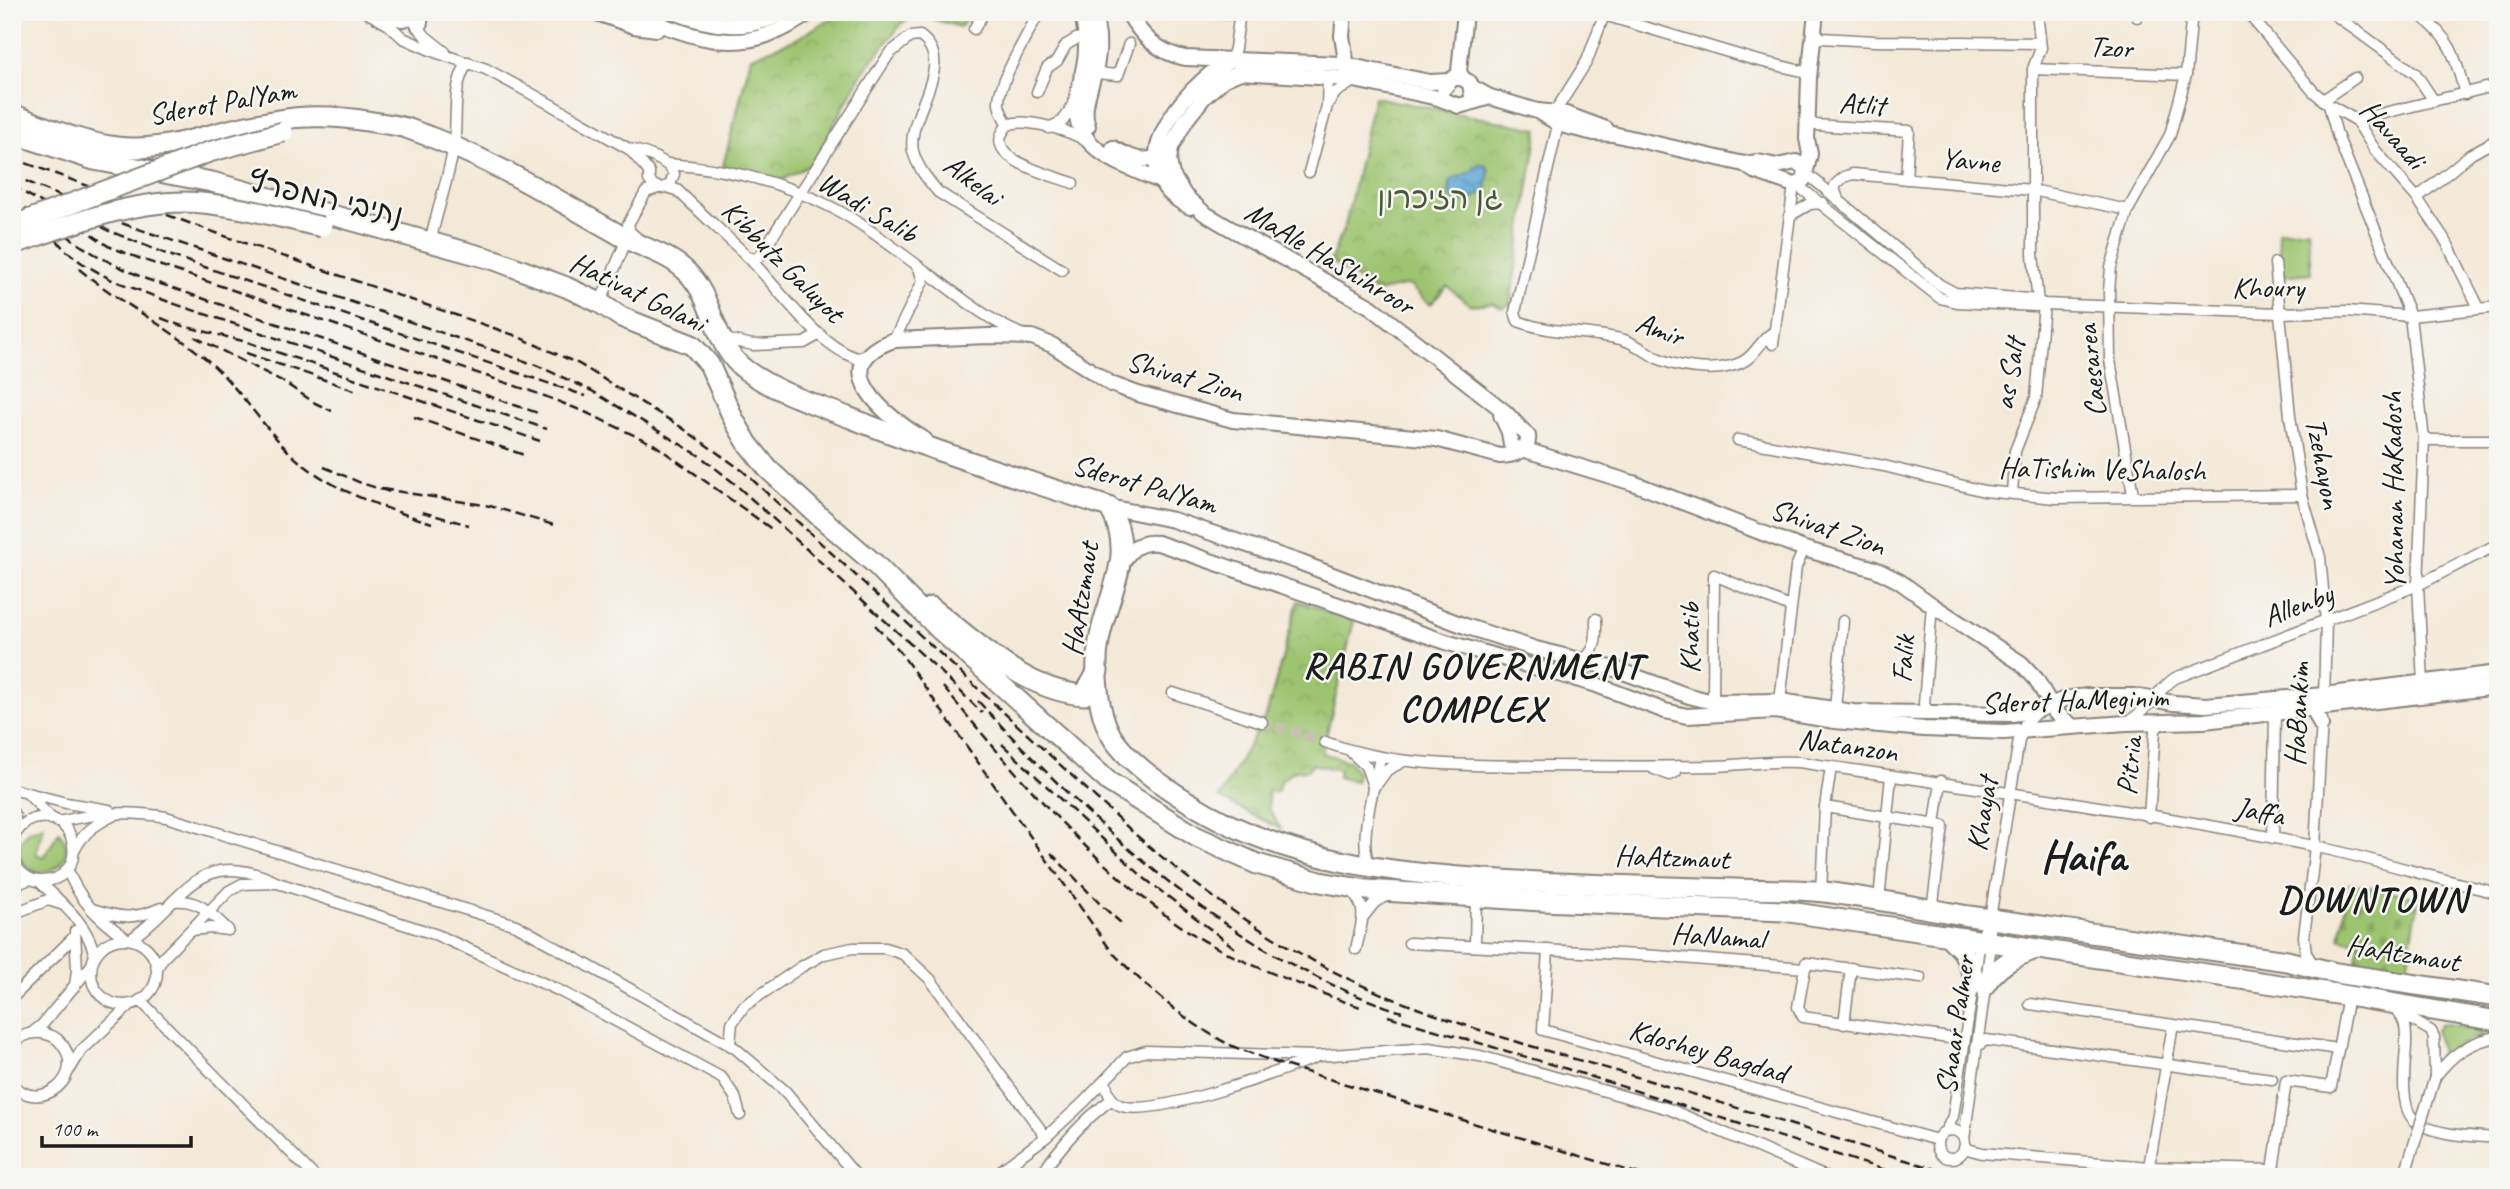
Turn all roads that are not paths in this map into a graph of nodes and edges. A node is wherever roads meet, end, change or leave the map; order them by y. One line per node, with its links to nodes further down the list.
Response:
1 (594, 12): 27 (street)
2 (629, 12): 27 (street)
3 (674, 12): 4 (street)
4 (785, 12)
5 (811, 12): 27 (street)
6 (984, 12): 25 (street)
7 (1039, 12): 60 (street)
8 (1081, 12): 30 (street)
9 (1093, 12): 40 (street)
10 (1128, 12): 37 (street)
11 (1198, 12): 21 (street)
12 (1344, 12): 29 (street)
13 (1465, 12): 45 (street)
14 (1816, 12): 26 (street)
15 (2037, 12): 32 (street)
16 (2192, 12): 42 (street, Caesarea)
17 (2247, 12): 53 (street, Havaadi)
18 (2331, 12): 51 (street)
19 (1601, 13): 43 (street); 56 (street)
20 (370, 14): 23 (street)
21 (1239, 14): 28 (street)
22 (2421, 16): 49 (street)
23 (404, 21): 24 (street); 31 (street)
24 (420, 22): 31 (street); 34 (street)
25 (974, 29)
26 (1814, 30): 32 (street); 43 (street)
27 (684, 33)
28 (1237, 34): 35 (street); 37 (street)
29 (1342, 36): 39 (street); 41 (street)
30 (1087, 37): 47 (street); 48 (street)
31 (409, 39): 34 (street)
32 (2040, 43): 38 (street, as Salt)
33 (1129, 44): 40 (street)
34 (453, 58): 36 (street)
35 (1250, 60): 37 (street); 39 (street)
36 (468, 62): 65 (street); 68 (street)
37 (1231, 67): 39 (street); 67 (street); 69 (street)
38 (2033, 69): 42 (street, Tzor); 80 (street, as Salt)
39 (1326, 70): 41 (street); 55 (street)
40 (1095, 73): 69 (street)
41 (1351, 74): 45 (street); 54 (street); 55 (street)
42 (2186, 75): 85 (street, Caesarea)
43 (1809, 78): 58 (street)
44 (2355, 78): 53 (street)
45 (1461, 82): 50 (street); 52 (street); 54 (street)
46 (2498, 85): 49 (street)
47 (1037, 92)
48 (1078, 92): 61 (street); 66 (street)
49 (2465, 94): 51 (street)
50 (1490, 97): 52 (street); 56 (street)
51 (2434, 102): 59 (street)
52 (1467, 103): 54 (street)
53 (2326, 103): 59 (street, Havaadi); 102 (street, Yohanan HaKadosh)
54 (1451, 104)
55 (1327, 106): 72 (street)
56 (1554, 113): 73 (street); 104 (street, Amir)
57 (12, 114): 63 (highway, Sderot PalYam)
58 (1808, 120): 73 (street); 75 (street, Atlit)
59 (2356, 120): 82 (street, Havaadi)
60 (1008, 125): 61 (street); 77 (street)
61 (1048, 128): 66 (street)
62 (12, 133): 90 (highway, Hativat Golani)
63 (422, 135): 65 (highway, Sderot PalYam); 88 (highway, נתיבי המפרץ, bridge)
64 (2498, 139): 82 (street)
65 (454, 145): 89 (highway, Sderot PalYam); 90 (street)
66 (1092, 146): 76 (street, MaAle HaShihroor)
67 (1171, 147): 69 (street); 86 (street, MaAle HaShihroor)
68 (629, 149): 70 (street); 71 (street)
69 (1155, 159): 76 (street)
70 (664, 163): 71 (street); 78 (street, Wadi Salib); 79 (street)
71 (649, 172): 79 (street)
72 (1309, 172)
73 (1796, 174): 83 (street, Khoury); 84 (street, Khoury); 87 (street)
74 (810, 177): 78 (street); 81 (street); 95 (street, Alkelai)
75 (1906, 179): 80 (street, Yavne); 84 (street, Yavne)
76 (1160, 181): 86 (street, MaAle HaShihroor)
77 (1073, 183)
78 (783, 187): 81 (street, Wadi Salib)
79 (662, 188): 89 (street); 92 (street, Kibbutz Galuyot)
80 (2032, 190): 85 (street, Yavne); 97 (street, as Salt)
81 (800, 193): 92 (street); 94 (street, Wadi Salib)
82 (2417, 198): 100 (street, Havaadi)
83 (1822, 203): 87 (street); 97 (street, Khoury)
84 (1845, 208): 97 (street, Khoury)
85 (2128, 210): 99 (street, Caesarea)
86 (1204, 213): 114 (street, MaAle HaShihroor)
87 (1789, 216): 104 (street)
88 (12, 226)
89 (629, 237): 96 (street); 115 (highway, Sderot PalYam)
90 (435, 243): 96 (highway, Hativat Golani)
91 (12, 245): 103 (highway, נתיבי המפרץ, bridge)
92 (748, 257): 105 (street, Kibbutz Galuyot)
93 (2275, 263): 101 (street, Tzehayon)
94 (917, 266): 106 (street, Wadi Salib); 108 (street)
95 (1062, 270)
96 (600, 303): 103 (highway, Hativat Golani)
97 (2041, 304): 99 (street, Khoury); 116 (street, as Salt)
98 (2498, 307): 100 (street, Khoury)
99 (2109, 308): 101 (street, Khoury); 117 (street, Caesarea)
100 (2479, 308): 102 (street, Khoury)
101 (2279, 313): 102 (street, Khoury); 118 (street, Tzehayon)
102 (2410, 316): 112 (street, Yohanan HaKadosh)
103 (621, 317): 122 (highway, Hativat Golani)
104 (1775, 331): 109 (street)
105 (820, 334): 107 (street); 110 (street, Kibbutz Galuyot)
106 (1025, 336): 108 (street, Shivat Zion); 114 (street, Shivat Zion)
107 (729, 340)
108 (894, 341): 110 (street, Shivat Zion)
109 (1773, 344)
110 (870, 355): 115 (street)
111 (1738, 440): 116 (street, HaTishim VeShalosh)
112 (2424, 440): 113 (street); 124 (street, Yohanan HaKadosh)
113 (2498, 440)
114 (1516, 441): 121 (street, Shivat Zion)
115 (953, 455): 119 (highway, Sderot PalYam)
116 (2012, 494): 117 (street, HaTishim VeShalosh)
117 (2133, 495): 118 (street, HaTishim VeShalosh)
118 (2302, 495): 129 (street, Tzehayon)
119 (1109, 507): 123 (highway, HaAtzmaut); 131 (street, Sderot PalYam)
120 (2498, 544): 124 (street, Allenby)
121 (1804, 549): 125 (street, Shivat Zion); 126 (street)
122 (875, 564): 133 (highway); 167 (highway, Hativat Golani)
123 (1120, 567): 133 (highway, HaAtzmaut); 144 (street, Sderot PalYam)
124 (2418, 585): 129 (street, Allenby); 135 (street, Yohanan HaKadosh)
125 (1932, 605): 143 (street, Shivat Zion); 147 (street, Falik)
126 (1790, 607): 140 (street); 142 (street, Khatib)
127 (1596, 619): 130 (street)
128 (1843, 621): 145 (street)
129 (2326, 621): 139 (street, Allenby); 141 (street, HaBankim)
130 (1595, 640): 131 (street); 132 (street)
131 (1581, 660): 132 (street, Sderot PalYam)
132 (1615, 669): 136 (street, Sderot PalYam)
133 (1098, 670): 180 (highway, HaAtzmaut)
134 (2498, 673): 135 (street, Sderot HaMeginim)
135 (2423, 682): 141 (street, Sderot HaMeginim)
136 (1667, 687): 142 (street, Sderot HaMeginim); 144 (street)
137 (2498, 687): 141 (street, Sderot HaMeginim)
138 (1173, 693): 149 (street)
139 (2155, 698): 141 (street, Sderot HaMeginim); 143 (street, Sderot HaMeginim); 150 (street, Allenby)
140 (1780, 701): 142 (street, Sderot HaMeginim); 145 (street, Sderot HaMeginim)
141 (2317, 701): 146 (street, Sderot HaMeginim); 151 (street)
142 (1713, 702)
143 (2044, 707): 147 (street, Sderot HaMeginim); 152 (street, Shivat Zion); 153 (street, Khayat)
144 (1656, 708): 153 (street, Sderot HaMeginim)
145 (1835, 709): 147 (street, Sderot HaMeginim)
146 (2275, 712): 148 (street, Sderot HaMeginim); 175 (street)
147 (1933, 713)
148 (2162, 721): 150 (street, Sderot HaMeginim); 170 (street, Pitria)
149 (1262, 722)
150 (2126, 723): 152 (street, Sderot HaMeginim)
151 (2320, 725): 177 (street, HaBankim)
152 (2072, 726): 153 (street, Sderot HaMeginim)
153 (2021, 731): 163 (street, Khayat)
154 (1325, 742): 155 (street, Natanzon)
155 (1351, 752): 156 (street, Natanzon); 165 (street)
156 (1382, 755): 157 (street, Natanzon); 158 (street, Natanzon); 165 (street)
157 (1414, 760): 158 (street, Natanzon); 159 (street, Natanzon)
158 (1402, 762): 165 (street)
159 (1830, 767): 160 (street, Natanzon); 166 (street)
160 (1891, 776): 161 (street, Natanzon); 171 (street)
161 (1941, 781): 163 (street, Natanzon); 173 (street)
162 (12, 789): 164 (street)
163 (2011, 792): 170 (street, Jaffa); 201 (street, Khayat)
164 (27, 793): 169 (street); 172 (street)
165 (1373, 797): 176 (street)
166 (1825, 807): 171 (street); 188 (street)
167 (1147, 808): 186 (highway, HaAtzmaut)
168 (12, 811): 174 (street)
169 (120, 812): 172 (street); 178 (street); 232 (street)
170 (2149, 817): 175 (street, Jaffa)
171 (1887, 818): 173 (street); 191 (street)
172 (55, 821): 174 (street); 178 (street)
173 (1935, 824): 195 (street)
174 (13, 838)
175 (2273, 838): 177 (street, Jaffa)
176 (1365, 839): 180 (street); 181 (street)
177 (2315, 847): 189 (street, Jaffa); 214 (street, HaBankim)
178 (74, 852): 182 (street)
179 (13, 863): 183 (street)
180 (1341, 863): 181 (highway, HaAtzmaut)
181 (1374, 868): 188 (highway, HaAtzmaut)
182 (68, 869): 183 (street); 194 (street)
183 (34, 880): 185 (street); 193 (street)
184 (278, 883): 192 (street); 196 (street); 245 (street)
185 (12, 886)
186 (1347, 887): 187 (highway, HaAtzmaut); 199 (street)
187 (1396, 892): 190 (highway, HaAtzmaut); 199 (street)
188 (1821, 892): 191 (highway, HaAtzmaut)
189 (2498, 893)
190 (1476, 897): 202 (highway, HaAtzmaut); 206 (street)
191 (1879, 900): 195 (highway, HaAtzmaut)
192 (170, 903): 194 (street); 196 (street); 204 (street)
193 (62, 904): 197 (street); 198 (street)
194 (89, 908): 204 (street)
195 (1932, 910): 201 (highway, HaAtzmaut)
196 (209, 911): 200 (street); 200 (street)
197 (12, 914)
198 (74, 917): 203 (street); 210 (street)
199 (1362, 918): 208 (street)
200 (191, 930): 211 (street)
201 (1986, 933): 202 (highway, HaAtzmaut); 207 (highway, HaAtzmaut); 214 (highway, HaAtzmaut); 216 (street, Shaar Palmer)
202 (1946, 934): 216 (highway)
203 (75, 936): 217 (street); 220 (street)
204 (129, 939): 210 (street); 211 (street)
205 (1409, 943): 206 (street, HaNamal)
206 (1475, 946): 209 (street, HaNamal)
207 (2038, 948): 216 (highway); 218 (highway, HaAtzmaut)
208 (1356, 949)
209 (1548, 950): 212 (street, HaNamal); 249 (street, Kdoshey Bagdad)
210 (93, 961): 217 (street); 221 (street)
211 (157, 968): 221 (street)
212 (1805, 968): 213 (street); 226 (street, HaNamal)
213 (1851, 968): 215 (street); 226 (street)
214 (2321, 970): 219 (highway, HaAtzmaut)
215 (1921, 978)
216 (1978, 981): 234 (street, Shaar Palmer); 235 (street, Shaar Palmer)
217 (75, 987): 230 (street)
218 (2348, 996): 223 (highway, HaAtzmaut); 236 (street)
219 (2498, 997)
220 (12, 998)
221 (136, 1002): 239 (street); 252 (street)
222 (2030, 1004): 227 (street)
223 (2391, 1007): 224 (highway, HaAtzmaut); 240 (street); 248 (street)
224 (2454, 1015): 225 (highway, HaAtzmaut); 228 (highway)
225 (2498, 1021)
226 (1844, 1024): 234 (street, HaNamal)
227 (2173, 1025): 236 (street); 238 (street)
228 (2498, 1031)
229 (12, 1033): 230 (street)
230 (27, 1035): 233 (street); 239 (street)
231 (2498, 1037): 240 (street)
232 (730, 1044): 247 (street); 253 (street)
233 (12, 1046)
234 (1963, 1047): 246 (street, Shaar Palmer)
235 (1976, 1047): 238 (street); 250 (street, Shaar Palmer)
236 (2338, 1049): 251 (street)
237 (1318, 1056): 242 (street); 244 (street); 256 (street)
238 (2165, 1066): 241 (street); 251 (street)
239 (69, 1069): 243 (street)
240 (2435, 1076): 257 (street, bridge)
241 (2272, 1079)
242 (1105, 1080): 244 (street); 247 (street)
243 (13, 1085)
244 (1112, 1099): 255 (street)
245 (740, 1115)
246 (1946, 1131): 249 (street); 250 (street)
247 (1046, 1137): 254 (street)
248 (2498, 1138)
249 (1937, 1140): 250 (street)
250 (1964, 1144): 251 (street)
251 (2149, 1167)
252 (315, 1177)
253 (857, 1177)
254 (992, 1177)
255 (1039, 1177)
256 (1826, 1177)
257 (2404, 1177)

